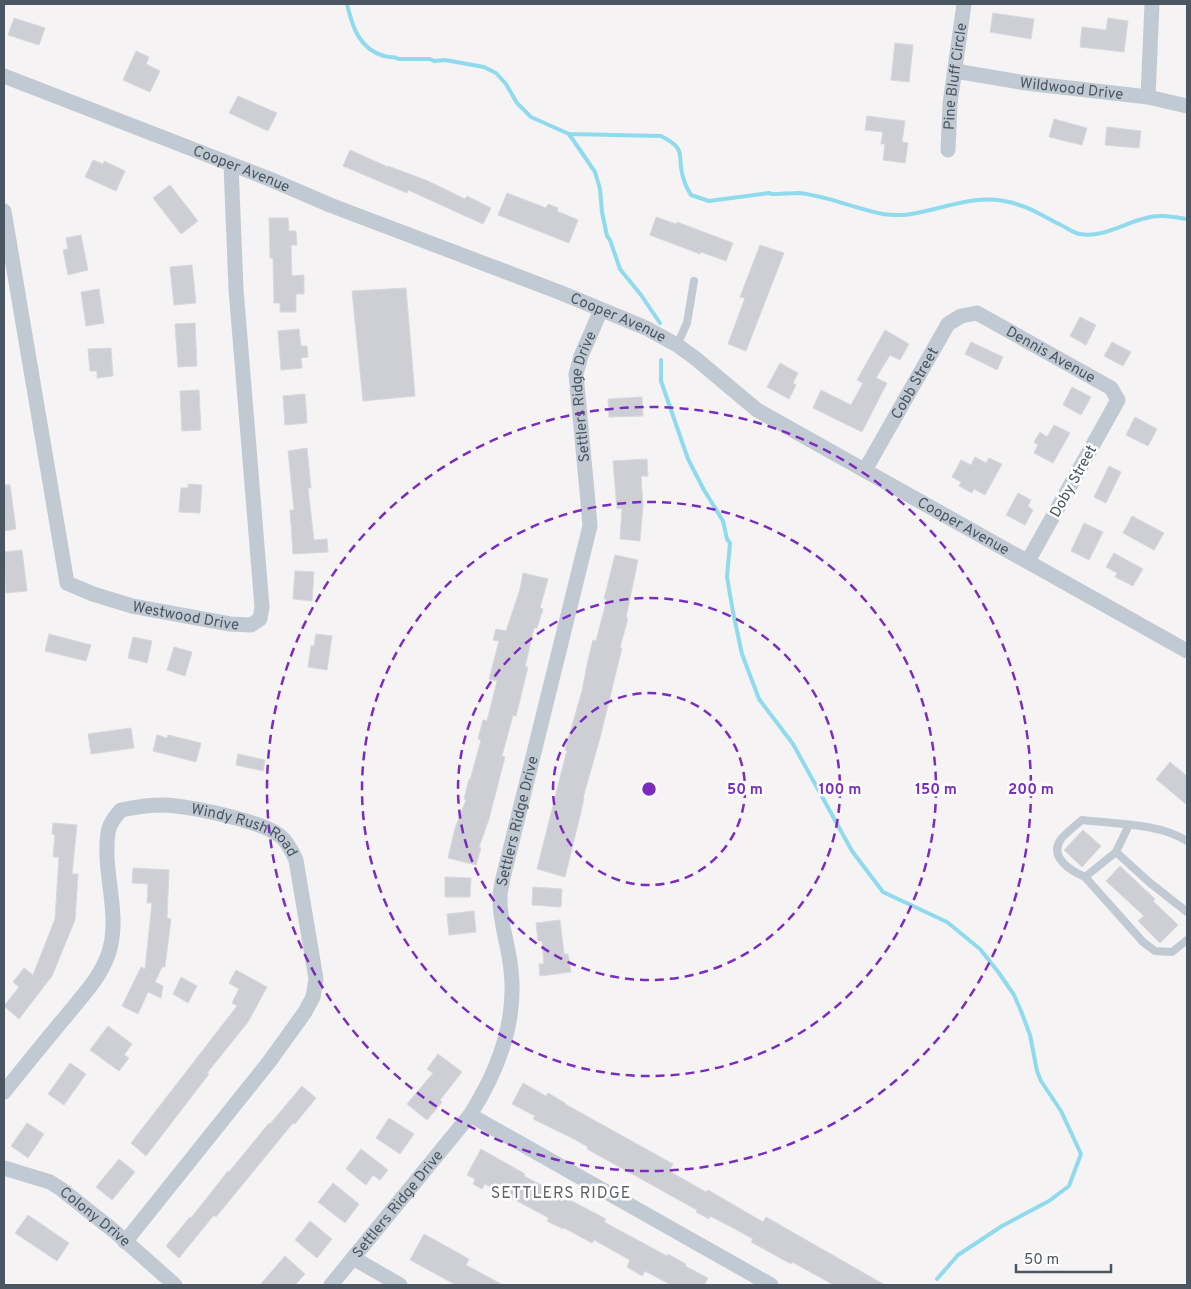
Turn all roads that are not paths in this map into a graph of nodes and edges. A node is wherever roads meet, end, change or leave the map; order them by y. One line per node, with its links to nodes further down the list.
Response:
1 (964, 4): 3 (street, Pine Bluff Circle)
2 (1152, 4): 5 (street)
3 (955, 71): 5 (street, Wildwood Drive); 7 (street, Pine Bluff Circle)
4 (4, 76): 8 (street, Cooper Avenue)
5 (1148, 97): 6 (street, Wildwood Drive)
6 (1187, 106)
7 (948, 150)
8 (231, 165): 9 (street, Westwood Drive); 11 (street, Cooper Avenue)
9 (4, 211)
10 (694, 281): 13 (lane)
11 (600, 310): 13 (street, Cooper Avenue); 25 (street, Settlers Ridge Drive)
12 (977, 313): 14 (street, Dennis Avenue); 15 (street, Cobb Street)
13 (677, 345): 15 (street, Cooper Avenue)
14 (1118, 400): 16 (street, Doby Street)
15 (865, 470): 16 (street, Cooper Avenue)
16 (1028, 561): 17 (street, Cooper Avenue)
17 (1187, 651)
18 (1129, 825): 19 (lane); 20 (lane); 21 (lane)
19 (1187, 841)
20 (1116, 852): 21 (lane); 22 (lane)
21 (1085, 877): 23 (lane)
22 (1187, 912)
23 (1187, 940)
24 (4, 1092): 27 (street, Windy Rush Road)
25 (470, 1115): 28 (street, Settlers Ridge Drive); 32 (street)
26 (4, 1168): 27 (street, Colony Drive)
27 (126, 1242): 29 (street, Colony Drive)
28 (353, 1258): 30 (street, Settlers Ridge Drive); 31 (street)
29 (174, 1285)
30 (331, 1285)
31 (400, 1285)
32 (771, 1285)

